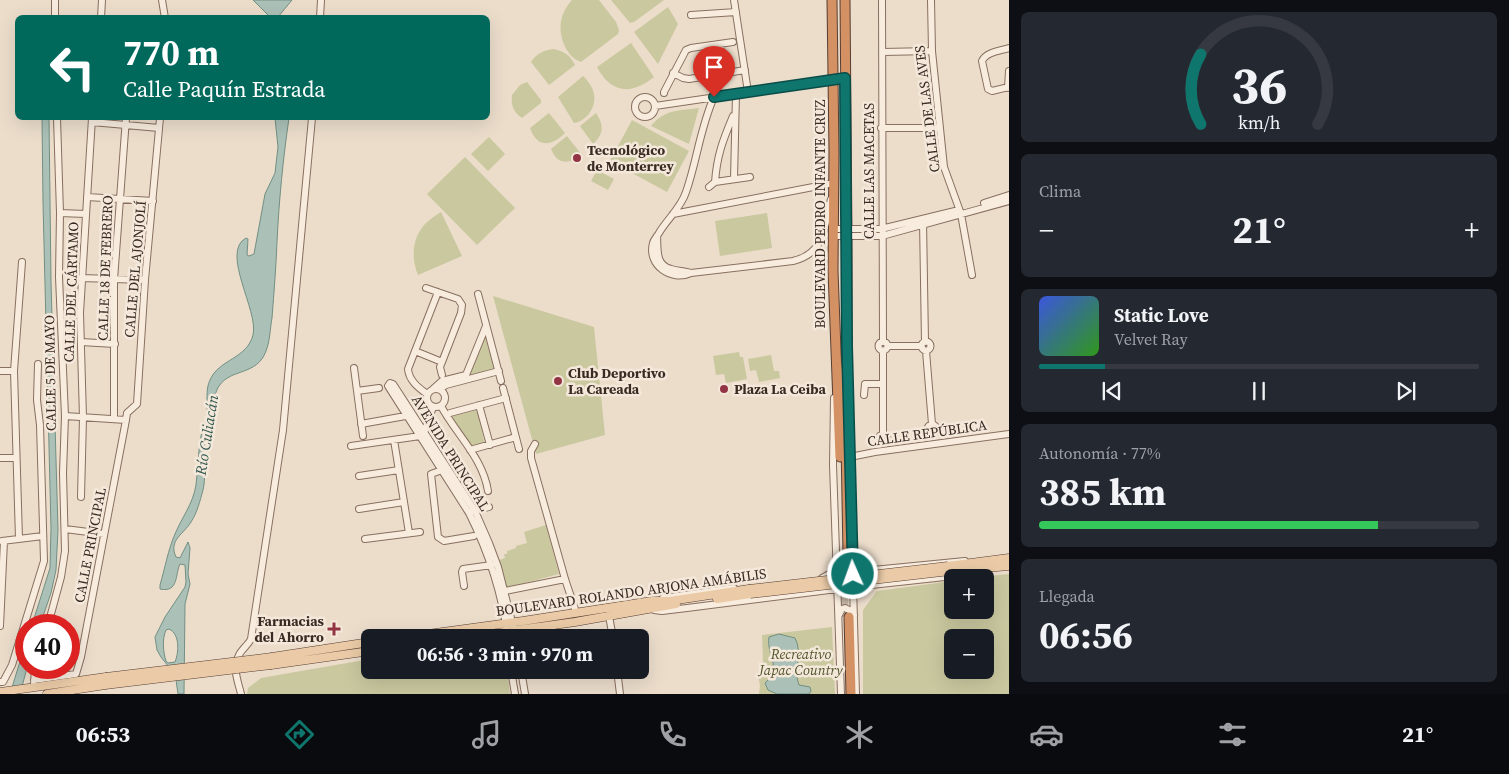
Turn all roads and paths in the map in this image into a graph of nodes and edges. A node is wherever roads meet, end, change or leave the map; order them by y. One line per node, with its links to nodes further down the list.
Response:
1 (55, 0): 12 (street)
2 (102, 0): 13 (street)
3 (162, 0): 14 (street)
4 (321, 0): 15 (street)
5 (734, 0): 10 (street)
6 (832, 0): 26 (highway, BOULEVARD PEDRO INFANTE CRUZ)
7 (845, 0): 25 (highway, BOULEVARD PEDRO INFANTE CRUZ)
8 (882, 0): 20 (street, CALLE LAS MACETAS)
9 (931, 0): 19 (street, CALLE DE LAS AVES)
10 (736, 12): 11 (street); 21 (street)
11 (692, 14)
12 (55, 15)
13 (100, 15)
14 (164, 15)
15 (320, 15)
16 (733, 42): 17 (street)
17 (720, 44): 23 (street); 24 (street)
18 (1009, 48): 27 (street)
19 (932, 51): 20 (street); 41 (street, CALLE DE LAS AVES)
20 (882, 52): 40 (street, CALLE LAS MACETAS)
21 (744, 70): 24 (street); 28 (street)
22 (1009, 71): 27 (street)
23 (674, 73): 24 (street); 29 (street)
24 (724, 74)
25 (845, 78): 26 (street); 58 (highway, BOULEVARD PEDRO INFANTE CRUZ)
26 (833, 80): 28 (street); 45 (highway, BOULEVARD PEDRO INFANTE CRUZ)
27 (1008, 87)
28 (748, 92): 30 (street)
29 (664, 93)
30 (736, 94): 31 (street); 33 (street)
31 (714, 97): 32 (street); 54 (street)
32 (654, 106)
33 (734, 112): 43 (street); 44 (street)
34 (57, 120): 52 (street, CALLE 5 DE MAYO)
35 (92, 120): 38 (street); 47 (street, CALLE DEL CÁRTAMO)
36 (160, 120): 39 (street, CALLE DEL AJONJOLÍ)
37 (312, 120): 182 (street)
38 (126, 121): 39 (street); 48 (street, CALLE 18 DE FEBRERO)
39 (159, 128): 50 (street, CALLE DEL AJONJOLÍ)
40 (881, 128): 41 (street); 56 (street, CALLE LAS MACETAS)
41 (939, 128): 51 (street, CALLE DE LAS AVES)
42 (750, 177): 43 (street)
43 (734, 179): 44 (street)
44 (715, 182): 46 (street)
45 (834, 185): 54 (street); 54 (street); 57 (highway, BOULEVARD PEDRO INFANTE CRUZ)
46 (709, 187)
47 (87, 197): 48 (street); 53 (street, CALLE DEL CÁRTAMO)
48 (120, 199): 50 (street); 62 (street, CALLE 18 DE FEBRERO)
49 (1009, 199): 51 (street)
50 (153, 201): 63 (street, CALLE DEL AJONJOLÍ)
51 (960, 212): 55 (street); 60 (street, CALLE DE LAS AVES)
52 (60, 213): 53 (street); 93 (street, CALLE 5 DE MAYO)
53 (86, 214): 61 (street, CALLE DEL CÁRTAMO)
54 (673, 214)
55 (923, 221): 56 (street); 72 (street)
56 (882, 232): 58 (street); 71 (street, CALLE LAS MACETAS)
57 (833, 233): 58 (street); 132 (highway, BOULEVARD PEDRO INFANTE CRUZ)
58 (847, 233): 70 (highway, BOULEVARD PEDRO INFANTE CRUZ)
59 (22, 262): 78 (street)
60 (972, 275)
61 (82, 278): 62 (street); 68 (street, CALLE DEL CÁRTAMO)
62 (114, 280): 63 (street); 69 (street, CALLE 18 DE FEBRERO)
63 (145, 280): 97 (street, CALLE DEL AJONJOLÍ)
64 (426, 288): 65 (street)
65 (438, 292): 73 (street); 74 (street)
66 (478, 294): 67 (street)
67 (486, 326): 79 (street); 81 (street)
68 (81, 342): 69 (street); 95 (street, CALLE DEL CÁRTAMO)
69 (115, 344): 96 (street, CALLE 18 DE FEBRERO)
70 (847, 346): 111 (street, BOULEVARD PEDRO INFANTE CRUZ); 132 (highway, BOULEVARD PEDRO INFANTE CRUZ)
71 (885, 346): 72 (street); 82 (street, CALLE LAS MACETAS)
72 (924, 346): 99 (street)
73 (415, 351): 74 (street); 86 (street)
74 (442, 362): 80 (street)
75 (38, 364): 127 (street)
76 (354, 368): 85 (street)
77 (0, 370): 78 (street)
78 (14, 371): 113 (street)
79 (499, 371): 81 (street); 88 (street)
80 (442, 376)
81 (467, 377): 86 (street)
82 (883, 384): 87 (street); 101 (street, CALLE LAS MACETAS)
83 (391, 386): 94 (street, AVENIDA PRINCIPAL)
84 (379, 388): 85 (street)
85 (357, 391): 98 (street)
86 (433, 391): 89 (street); 91 (street)
87 (864, 395)
88 (506, 398): 90 (street); 104 (street)
89 (442, 405): 91 (street); 92 (street)
90 (479, 405): 92 (street); 107 (street)
91 (432, 407): 100 (street)
92 (449, 414): 110 (street)
93 (65, 416): 95 (street); 123 (street, CALLE 5 DE MAYO)
94 (410, 416): 98 (street); 100 (street, AVENIDA PRINCIPAL)
95 (83, 418): 96 (street); 118 (street, CALLE DEL CÁRTAMO)
96 (114, 419): 97 (street)
97 (126, 420): 126 (street, CALLE PRINCIPAL)
98 (361, 424): 103 (street)
99 (932, 424)
100 (422, 434): 105 (street); 115 (street, AVENIDA PRINCIPAL); 122 (street, AVENIDA PRINCIPAL)
101 (884, 434)
102 (1009, 434): 111 (street, CALLE REPÚBLICA)
103 (363, 436)
104 (516, 437): 107 (street); 109 (street)
105 (394, 440): 108 (street); 114 (street)
106 (535, 444): 144 (street)
107 (490, 445): 110 (street)
108 (351, 446)
109 (519, 448)
110 (470, 450): 117 (street)
111 (850, 457): 132 (street, BOULEVARD PEDRO INFANTE CRUZ)
112 (0, 458): 113 (street)
113 (16, 458): 129 (street)
114 (399, 470): 116 (street); 119 (street)
115 (443, 472): 122 (street, AVENIDA PRINCIPAL); 128 (street)
116 (359, 476)
117 (488, 491)
118 (81, 497)
119 (404, 502): 121 (street); 125 (street)
120 (489, 506): 122 (street)
121 (359, 509)
122 (472, 512): 135 (street, AVENIDA PRINCIPAL); 148 (street, AVENIDA PRINCIPAL)
123 (65, 529): 126 (street); 156 (street, CALLE 5 DE MAYO)
124 (420, 532): 125 (street)
125 (409, 533): 130 (street)
126 (104, 534): 176 (street, CALLE PRINCIPAL)
127 (43, 536): 129 (street); 175 (street)
128 (474, 536)
129 (18, 539): 131 (street)
130 (364, 539)
131 (2, 541): 159 (street)
132 (845, 557): 139 (street); 140 (street, BOULEVARD PEDRO INFANTE CRUZ); 141 (street, BOULEVARD PEDRO INFANTE CRUZ); 143 (street)
133 (1009, 558): 134 (main road)
134 (981, 560): 137 (main road); 139 (street, BOULEVARD ROLANDO ARJONA AMÁBILIS)
135 (492, 565): 145 (street); 161 (street, AVENIDA PRINCIPAL)
136 (1009, 566): 138 (main road)
137 (949, 568): 138 (main road); 151 (main road, BOULEVARD ROLANDO ARJONA AMÁBILIS, bridge)
138 (984, 569)
139 (866, 572): 140 (street, BOULEVARD ROLANDO ARJONA AMÁBILIS)
140 (853, 574): 141 (street, BOULEVARD ROLANDO ARJONA AMÁBILIS); 146 (street, BOULEVARD PEDRO INFANTE CRUZ)
141 (837, 576): 143 (street, BOULEVARD ROLANDO ARJONA AMÁBILIS); 147 (street, BOULEVARD PEDRO INFANTE CRUZ)
142 (944, 577): 146 (street, BOULEVARD ROLANDO ARJONA AMÁBILIS)
143 (822, 578): 150 (street, BOULEVARD ROLANDO ARJONA AMÁBILIS)
144 (565, 579): 148 (street); 155 (street)
145 (464, 586)
146 (859, 586): 147 (street, BOULEVARD ROLANDO ARJONA AMÁBILIS); 153 (street, BOULEVARD PEDRO INFANTE CRUZ); 153 (street)
147 (838, 589): 149 (street, BOULEVARD ROLANDO ARJONA AMÁBILIS); 152 (street, BOULEVARD PEDRO INFANTE CRUZ)
148 (505, 591): 162 (street, AVENIDA PRINCIPAL)
149 (822, 591): 152 (street); 154 (street, BOULEVARD ROLANDO ARJONA AMÁBILIS)
150 (652, 601): 151 (main road); 155 (main road, BOULEVARD ROLANDO ARJONA AMÁBILIS)
151 (670, 603): 154 (main road)
152 (838, 606): 158 (street, BOULEVARD PEDRO INFANTE CRUZ)
153 (854, 606): 158 (street, BOULEVARD PEDRO INFANTE CRUZ)
154 (652, 609): 157 (main road, BOULEVARD ROLANDO ARJONA AMÁBILIS)
155 (576, 612): 163 (main road, BOULEVARD ROLANDO ARJONA AMÁBILIS)
156 (51, 614)
157 (610, 616): 160 (main road, BOULEVARD ROLANDO ARJONA AMÁBILIS); 166 (street)
158 (846, 616): 186 (street, BOULEVARD PEDRO INFANTE CRUZ); 187 (highway, BOULEVARD PEDRO INFANTE CRUZ); 188 (highway, BOULEVARD PEDRO INFANTE CRUZ); 189 (street, BOULEVARD PEDRO INFANTE CRUZ)
159 (0, 626)
160 (541, 627): 164 (main road, BOULEVARD ROLANDO ARJONA AMÁBILIS); 165 (main road)
161 (511, 629)
162 (511, 629)
163 (515, 629)
164 (521, 629)
165 (538, 629)
166 (612, 629)
167 (361, 644): 169 (main road)
168 (361, 652): 169 (main road)
169 (271, 661): 174 (main road, bridge)
170 (33, 679): 176 (street)
171 (512, 679): 183 (street)
172 (522, 679): 184 (street)
173 (618, 679): 185 (street)
174 (105, 681): 177 (main road); 178 (main road)
175 (0, 682)
176 (32, 685): 178 (main road); 179 (main road)
177 (90, 687): 178 (main road); 181 (main road)
178 (66, 690): 180 (main road)
179 (2, 692)
180 (47, 694)
181 (80, 694)
182 (241, 694)
183 (514, 694)
184 (525, 694)
185 (620, 694)
186 (841, 694)
187 (846, 694)
188 (851, 694)
189 (856, 694)

